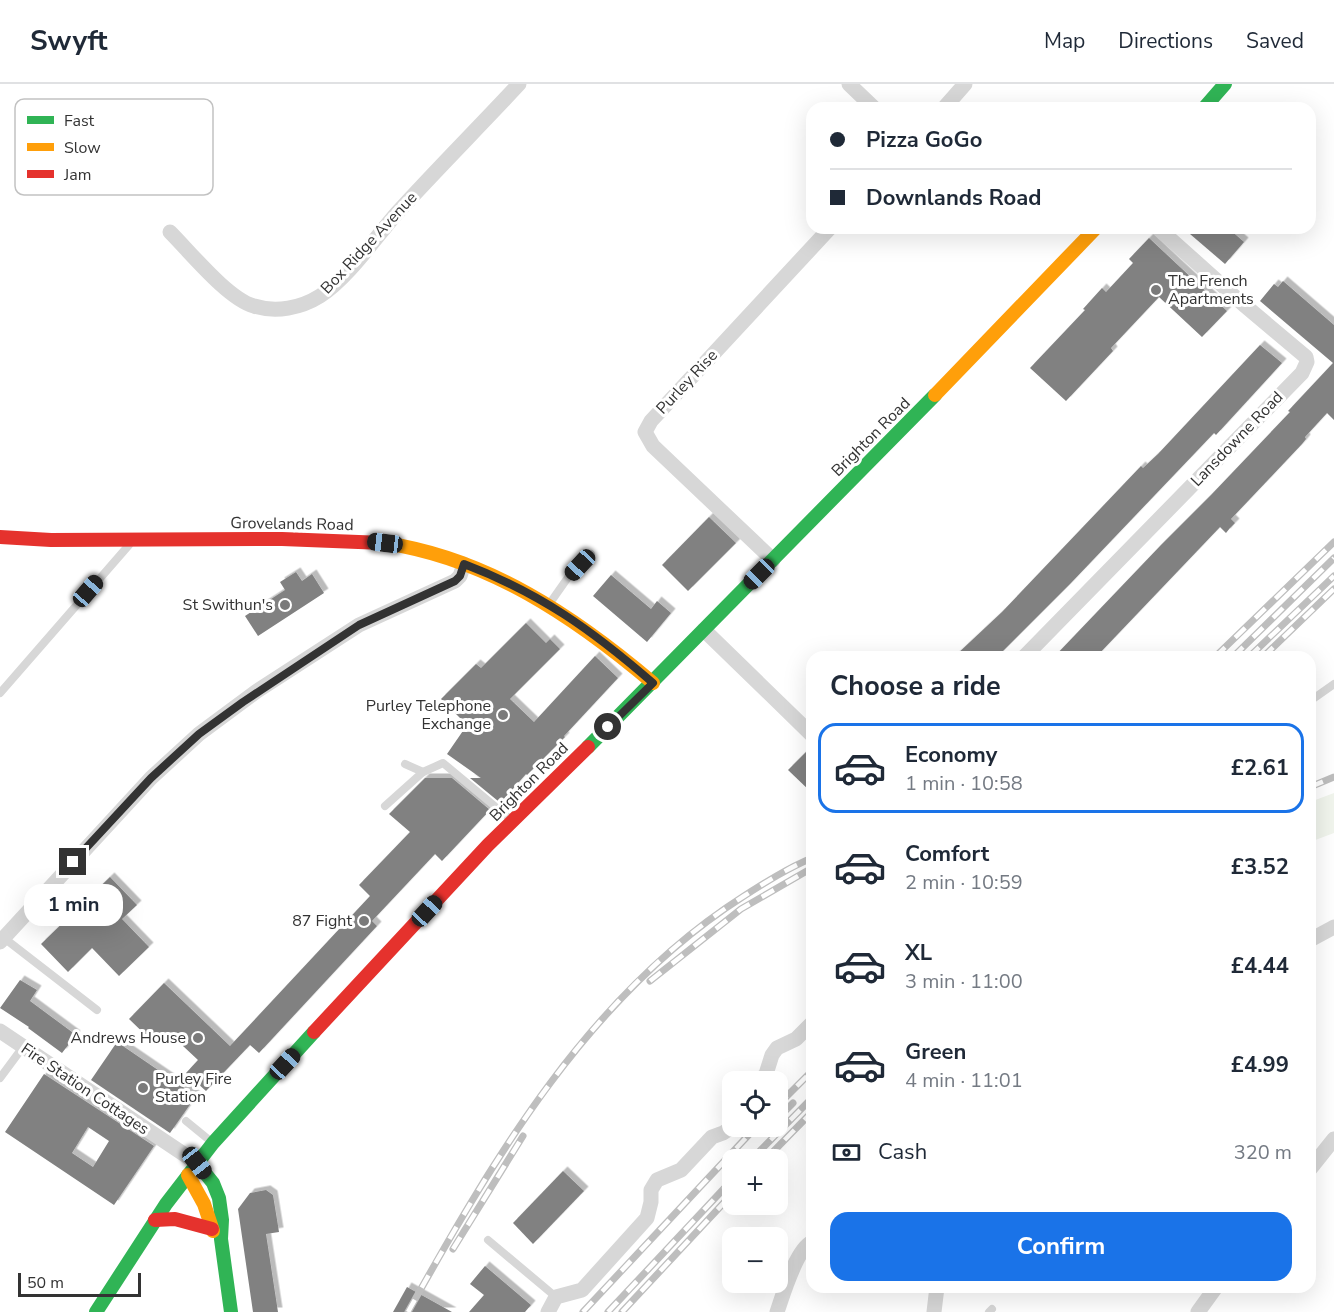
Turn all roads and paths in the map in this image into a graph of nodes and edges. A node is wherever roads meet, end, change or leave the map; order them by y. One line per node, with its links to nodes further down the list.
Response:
1 (519, 84): 8 (street, Box Ridge Avenue)
2 (849, 84): 5 (street)
3 (965, 84): 6 (street)
4 (1225, 84): 7 (main road)
5 (868, 102)
6 (949, 102)
7 (1209, 102)
8 (170, 232)
9 (824, 234): 15 (street, Purley Rise)
10 (1090, 234): 15 (main road, Brighton Road)
11 (1165, 234): 19 (street, Lansdowne Road)
12 (0, 537): 13 (main road, Grovelands Road)
13 (133, 540): 16 (main road, Grovelands Road); 22 (lane)
14 (591, 554): 17 (lane)
15 (772, 560): 18 (main road, Brighton Road)
16 (464, 564): 17 (main road, Grovelands Road); 31 (street)
17 (549, 604): 20 (main road, Grovelands Road)
18 (704, 630): 20 (main road, Brighton Road); 24 (street)
19 (1030, 651)
20 (653, 683): 28 (main road, Brighton Road)
21 (1334, 684): 23 (lane)
22 (0, 693)
23 (1316, 697)
24 (806, 729)
25 (405, 764): 26 (lane)
26 (423, 772): 27 (lane); 28 (lane)
27 (386, 806)
28 (513, 821): 41 (main road, Brighton Road)
29 (1334, 927): 30 (street)
30 (1316, 937)
31 (2, 940): 32 (lane)
32 (97, 1010)
33 (806, 1029): 36 (street)
34 (0, 1031): 35 (street, Fire Station Cottages)
35 (23, 1047): 37 (lane); 43 (street, Fire Station Cottages)
36 (767, 1071)
37 (0, 1078)
38 (186, 1121): 41 (lane)
39 (722, 1133): 50 (street)
40 (1334, 1138): 42 (street)
41 (213, 1143): 43 (main road, Brighton Road)
42 (1316, 1161)
43 (192, 1169): 44 (main road, Brighton Road); 45 (main road)
44 (155, 1220): 45 (main road); 51 (main road, Brighton Road)
45 (217, 1234): 52 (main road)
46 (488, 1240): 50 (lane)
47 (806, 1245): 54 (street)
48 (936, 1293): 55 (street)
49 (1212, 1293): 56 (street)
50 (556, 1297): 53 (street)
51 (96, 1312)
52 (231, 1312)
53 (548, 1312)
54 (777, 1312)
55 (934, 1312)
56 (1198, 1312)

